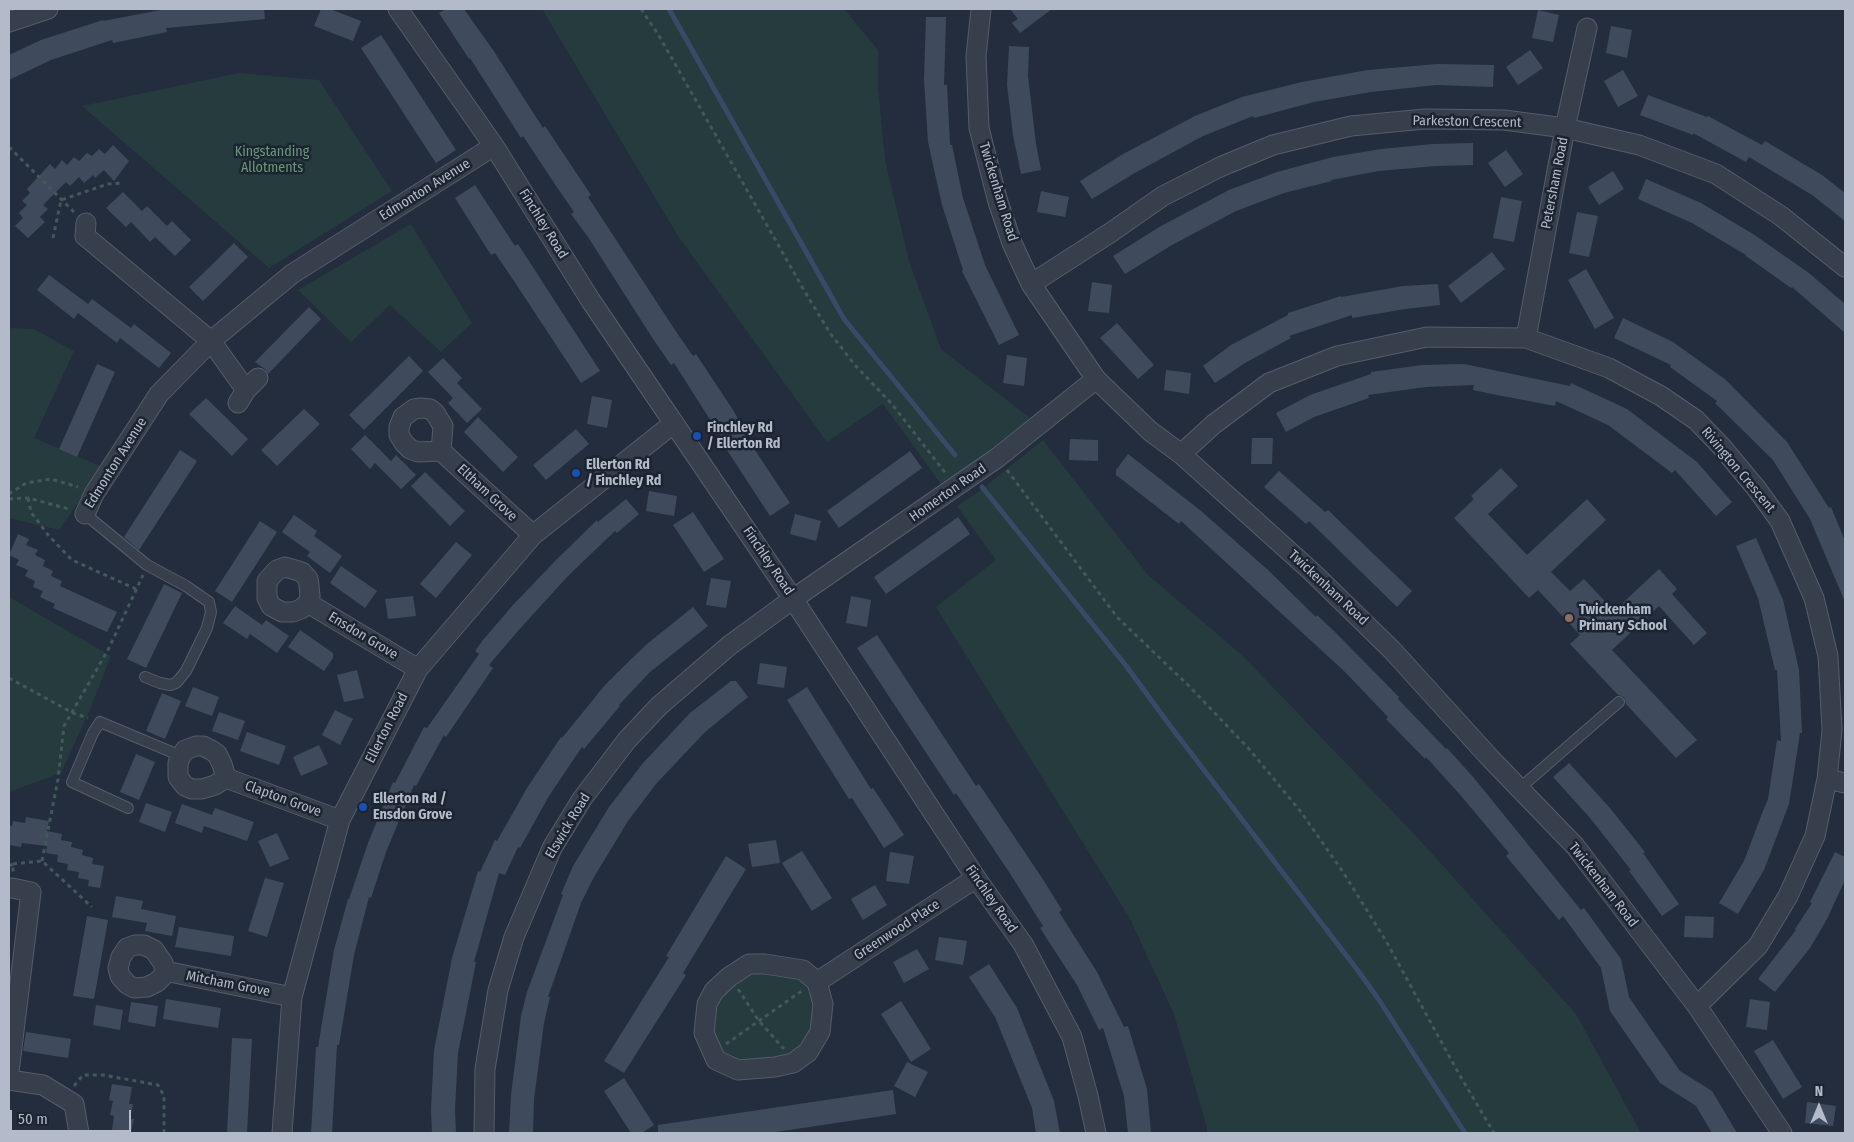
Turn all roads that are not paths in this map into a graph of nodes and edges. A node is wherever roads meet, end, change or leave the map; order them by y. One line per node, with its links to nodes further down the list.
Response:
1 (48, 9): 4 (street)
2 (398, 9): 7 (street, Finchley Road)
3 (981, 9): 10 (street, Twickenham Road)
4 (9, 22)
5 (1587, 28): 6 (street, Petersham Road)
6 (1565, 128): 9 (street, Parkeston Crescent); 10 (street, Parkeston Crescent); 11 (street, Petersham Road)
7 (494, 146): 12 (street, Edmonton Avenue); 15 (street, Finchley Road)
8 (86, 223): 12 (street)
9 (1845, 268)
10 (1032, 284): 13 (street, Twickenham Road)
11 (1526, 338): 17 (street, Rivington Crescent); 27 (street, Rivington Crescent)
12 (212, 341): 14 (street); 18 (street, Edmonton Avenue)
13 (1096, 379): 17 (street, Twickenham Road); 20 (street, Homerton Road)
14 (247, 390)
15 (674, 423): 19 (street, Ellerton Road); 20 (street, Finchley Road)
16 (441, 451): 19 (street, Eltham Grove)
17 (1181, 454): 29 (street, Twickenham Road)
18 (85, 514): 23 (lane, Edmonton Avenue)
19 (532, 535): 22 (street, Ellerton Road)
20 (793, 599): 32 (street, Finchley Road); 42 (street, Elswick Road)
21 (308, 603): 22 (street, Ensdon Grove)
22 (418, 669): 31 (street, Ellerton Road)
23 (145, 677)
24 (1619, 702): 29 (lane)
25 (181, 756): 26 (street); 26 (street); 30 (lane)
26 (226, 778): 31 (street, Clapton Grove)
27 (1826, 780): 28 (street); 37 (street, Rivington Crescent)
28 (1845, 783)
29 (1520, 788): 37 (street, Twickenham Road)
30 (128, 808)
31 (340, 820): 36 (street, Ellerton Road)
32 (976, 878): 35 (street, Greenwood Place); 43 (street, Finchley Road)
33 (12, 888): 38 (street)
34 (165, 971): 36 (street, Mitcham Grove)
35 (812, 984): 35 (street)
36 (292, 997): 41 (street, Ellerton Road)
37 (1697, 1006): 44 (street, Twickenham Road)
38 (9, 1072)
39 (9, 1080): 40 (street)
40 (79, 1133)
41 (282, 1133)
42 (484, 1133)
43 (1096, 1133)
44 (1782, 1133)

